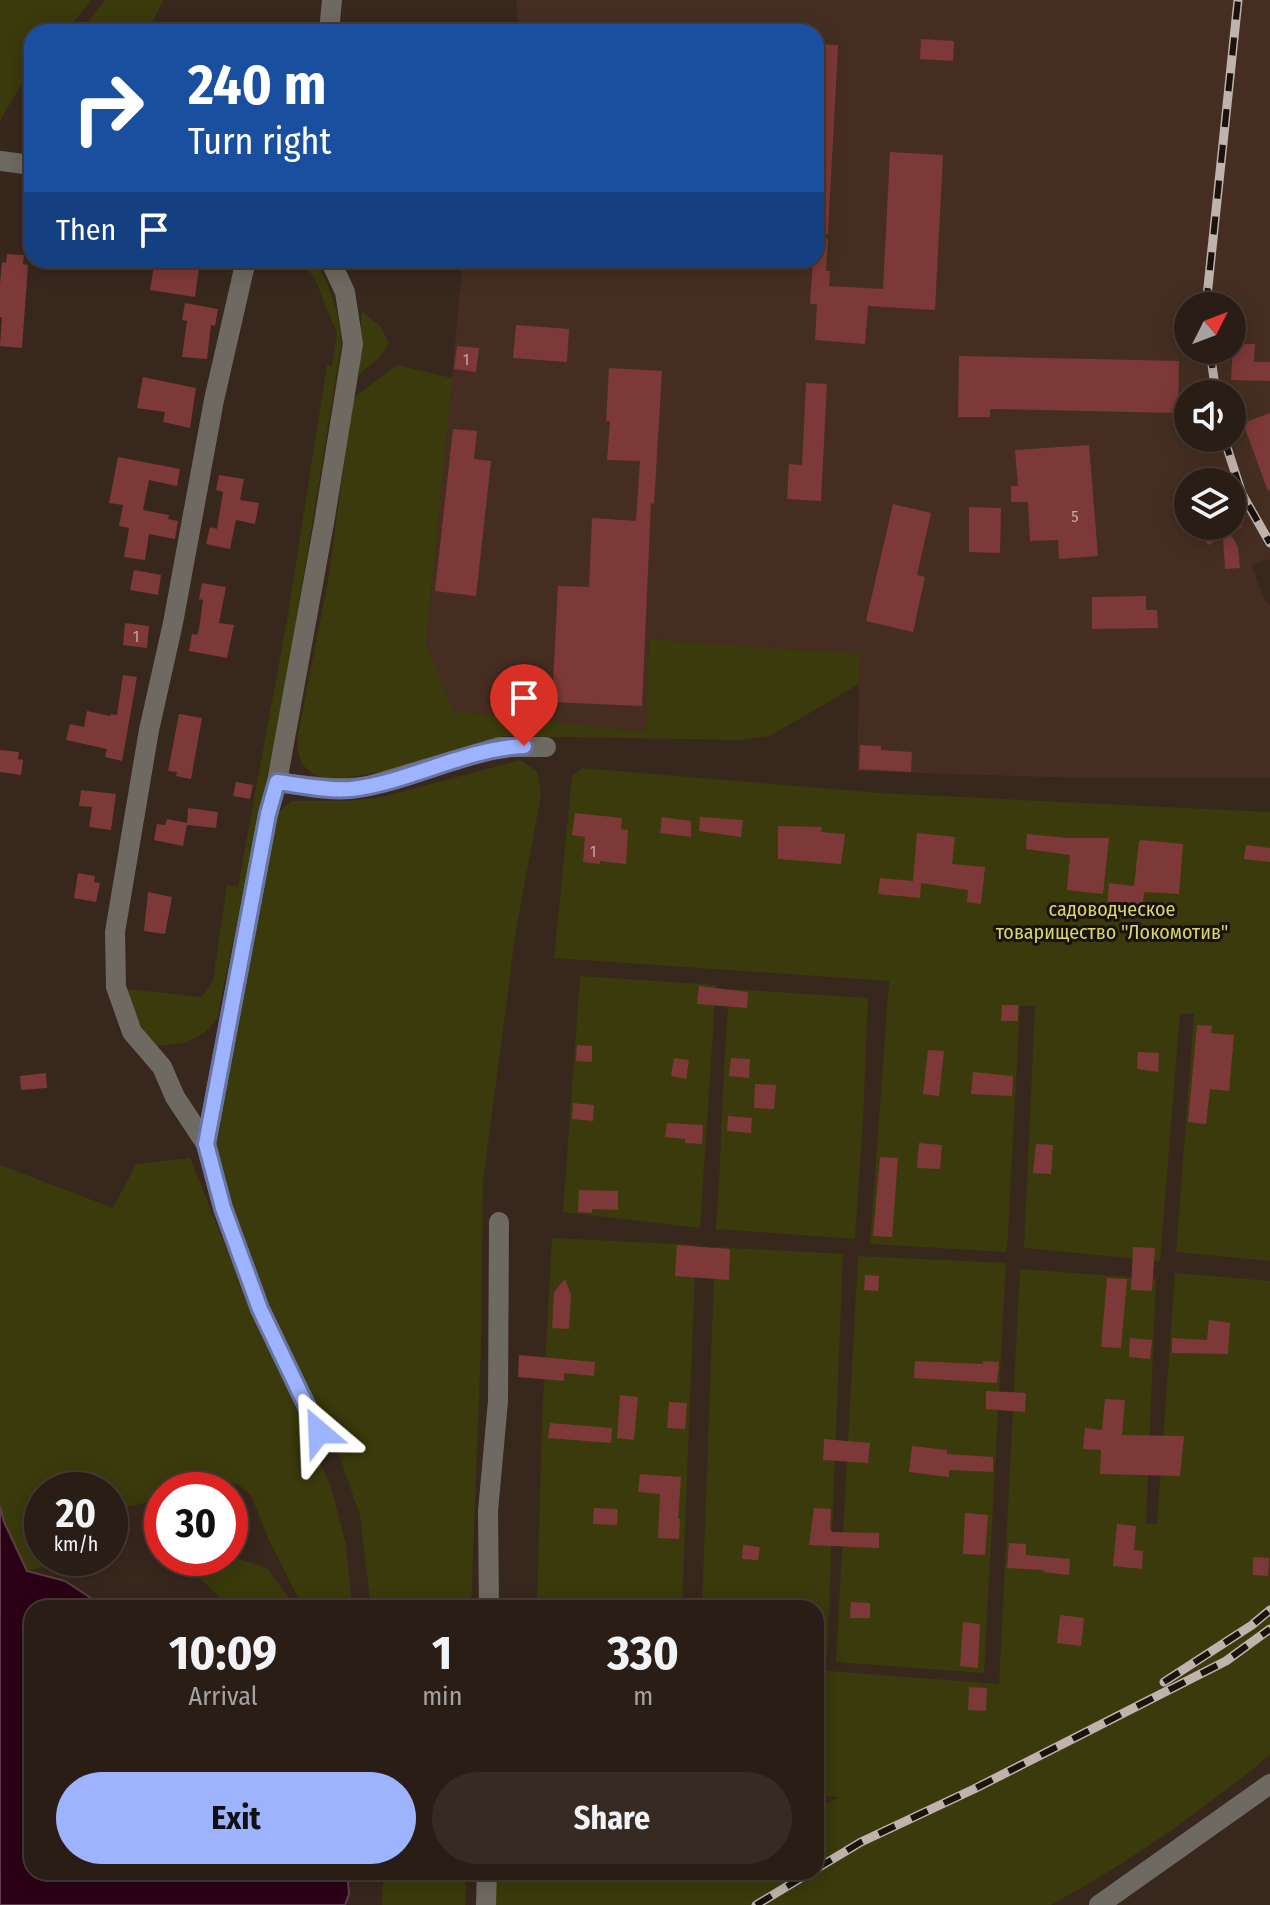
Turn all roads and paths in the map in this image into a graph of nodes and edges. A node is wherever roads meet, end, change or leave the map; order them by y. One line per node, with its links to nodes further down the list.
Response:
1 (332, 0): 2 (street)
2 (330, 24)
3 (0, 161): 4 (street)
4 (24, 164)
5 (244, 268): 9 (street)
6 (334, 268): 8 (street)
7 (546, 747): 8 (street)
8 (277, 782): 9 (street)
9 (206, 1144): 11 (street)
10 (499, 1222): 12 (street)
11 (319, 1432)
12 (489, 1600)
13 (1270, 1784): 16 (street)
14 (487, 1880): 15 (street)
15 (486, 1905)
16 (1099, 1905)

